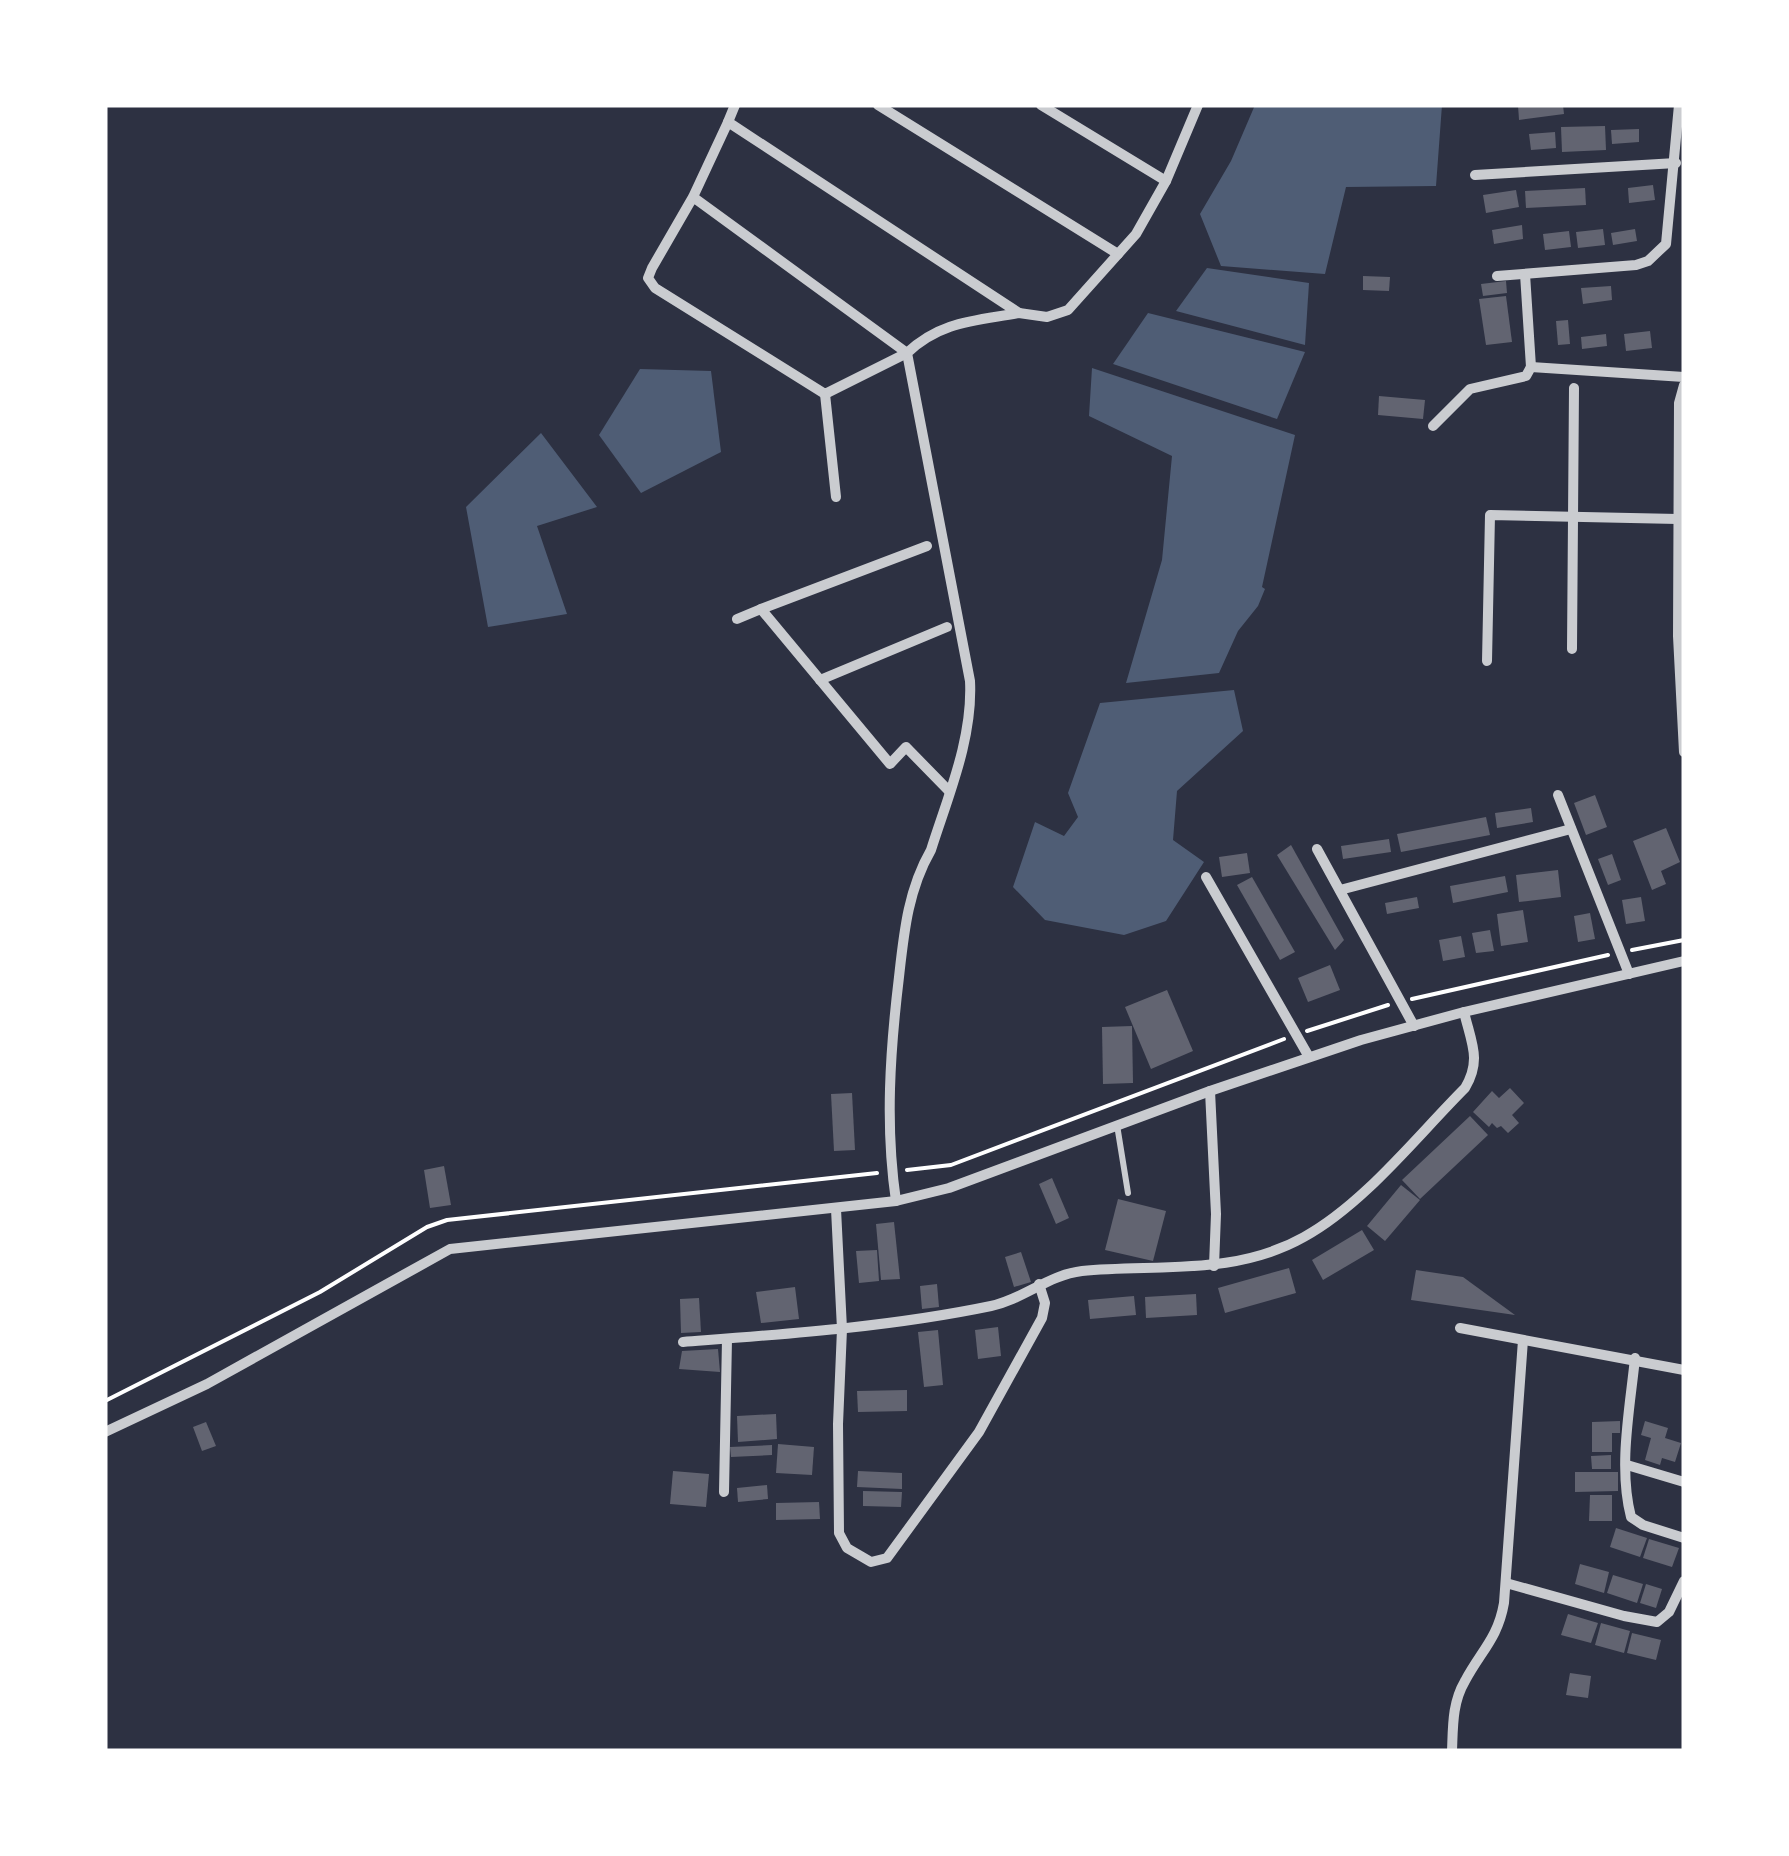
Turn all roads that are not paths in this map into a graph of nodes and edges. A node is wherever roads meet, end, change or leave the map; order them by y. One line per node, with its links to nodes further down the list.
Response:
1 (735, 105): 6 (street)
2 (878, 105): 11 (street)
3 (1041, 105): 9 (street)
4 (1198, 105): 9 (street)
5 (1679, 105): 7 (street)
6 (728, 122): 10 (street); 14 (street)
7 (1676, 164): 8 (street); 12 (street)
8 (1475, 175)
9 (1166, 182): 11 (street)
10 (693, 197): 15 (street); 20 (street)
11 (1118, 254): 14 (street)
12 (1525, 274): 13 (street); 16 (street)
13 (1497, 276)
14 (1019, 314): 15 (street)
15 (907, 353): 20 (street); 34 (street)
16 (1532, 367): 17 (street); 21 (street)
17 (1684, 376)
18 (1684, 385): 24 (street)
19 (1574, 388): 23 (street)
20 (825, 394): 22 (street)
21 (1434, 426)
22 (836, 497)
23 (1573, 516): 24 (street); 30 (street); 31 (street)
24 (1678, 518): 29 (street)
25 (927, 546): 26 (street)
26 (760, 609): 27 (street); 32 (street)
27 (737, 619)
28 (946, 627): 32 (street)
29 (1681, 636): 33 (street)
30 (1572, 649)
31 (1487, 660)
32 (820, 680): 34 (street)
33 (1684, 752)
34 (949, 791): 48 (street)
35 (1558, 795): 36 (street)
36 (1571, 829): 39 (street); 41 (street)
37 (1317, 848): 39 (street)
38 (1206, 877): 44 (street)
39 (1340, 890): 43 (street)
40 (1684, 962): 41 (street)
41 (1629, 974): 42 (street)
42 (1464, 1012): 43 (street); 50 (street)
43 (1414, 1026): 44 (street)
44 (1309, 1057): 45 (street)
45 (1210, 1092): 46 (street); 50 (street)
46 (1117, 1126): 47 (lane); 48 (street)
47 (1128, 1193)
48 (896, 1201): 49 (street)
49 (836, 1210): 53 (street); 59 (street)
50 (1214, 1266): 51 (street)
51 (1039, 1284): 53 (street); 53 (street)
52 (1460, 1328): 55 (street)
53 (842, 1329): 54 (street)
54 (727, 1338): 56 (street); 62 (street)
55 (1524, 1340): 57 (street); 65 (street)
56 (683, 1342)
57 (1636, 1358): 58 (street); 60 (street)
58 (1684, 1370)
59 (105, 1432)
60 (1626, 1464): 61 (street); 63 (street)
61 (1684, 1482)
62 (724, 1492)
63 (1684, 1538)
64 (1684, 1581): 65 (street)
65 (1506, 1583): 66 (street)
66 (1452, 1751)

